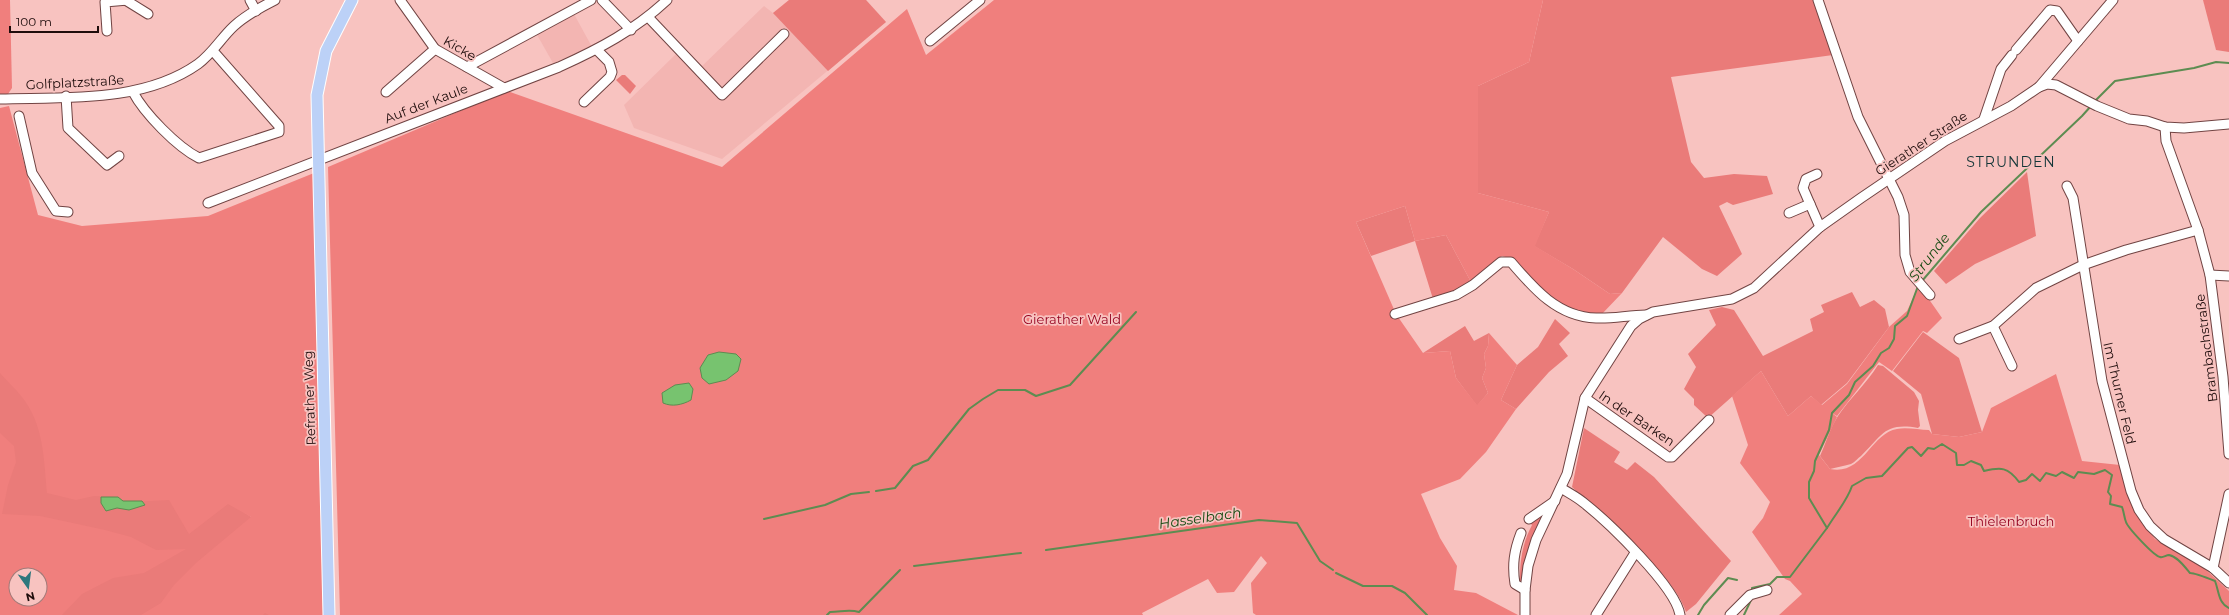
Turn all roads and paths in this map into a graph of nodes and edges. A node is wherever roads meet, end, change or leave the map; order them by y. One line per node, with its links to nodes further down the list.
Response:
1 (127, 0): 13 (street); 16 (street)
2 (250, 0): 12 (street)
3 (275, 0): 12 (street, Golfplatzstraße)
4 (400, 0): 20 (street, Kicke)
5 (591, 0): 23 (street)
6 (602, 0): 15 (street)
7 (667, 0): 14 (street, Auf der Kaule)
8 (980, 0): 18 (street)
9 (1818, 0): 38 (street)
10 (2113, 0): 19 (street, Gierather Straße)
11 (351, 1): 36 (main road, Refrather Weg)
12 (256, 10): 22 (street, Golfplatzstraße)
13 (148, 14)
14 (649, 18): 15 (street, Auf der Kaule); 17 (street)
15 (631, 30): 21 (street, Auf der Kaule)
16 (107, 31)
17 (784, 34)
18 (930, 41)
19 (2078, 41): 24 (street, Gierather Straße); 32 (street)
20 (434, 49): 23 (street, Kicke); 27 (street)
21 (597, 50): 25 (street, Auf der Kaule); 30 (street)
22 (213, 51): 26 (street, Golfplatzstraße); 26 (street)
23 (467, 66): 25 (street, Kicke)
24 (2039, 87): 32 (street, Gierather Straße); 34 (street)
25 (504, 88): 36 (street, Auf der Kaule)
26 (133, 92): 28 (street, Golfplatzstraße)
27 (386, 92)
28 (66, 96): 29 (street, Golfplatzstraße); 35 (street)
29 (0, 99)
30 (584, 102)
31 (19, 116): 42 (street)
32 (1984, 118): 38 (street, Gierather Straße)
33 (2229, 124): 34 (street)
34 (2165, 127): 45 (street, Brambachstraße)
35 (119, 156)
36 (318, 160): 40 (street, Auf der Kaule); 68 (main road, Refrather Weg)
37 (1817, 174): 41 (street)
38 (1888, 179): 44 (street, Gierather Straße); 49 (street)
39 (2067, 186): 46 (street, Im Thurner Feld)
40 (208, 203)
41 (1810, 204): 43 (street); 44 (street)
42 (68, 212)
43 (1789, 213)
44 (1820, 227): 51 (street, Gierather Straße)
45 (2198, 230): 46 (street); 47 (street, Brambachstraße)
46 (2083, 264): 52 (street); 64 (street, Im Thurner Feld)
47 (2210, 275): 48 (street); 57 (street, Brambachstraße)
48 (2229, 276)
49 (1930, 295)
50 (1395, 314): 51 (street)
51 (1646, 314): 55 (street, Gierather Straße)
52 (1993, 326): 53 (street); 54 (street)
53 (1959, 339)
54 (2012, 366)
55 (1585, 398): 56 (street, In der Barken); 58 (street, Gierather Straße)
56 (1709, 420)
57 (2229, 454)
58 (1561, 488): 60 (street, Gierather Straße); 63 (street)
59 (2229, 494): 64 (street)
60 (1556, 500): 61 (street); 66 (street, Gierather Straße)
61 (1529, 519)
62 (1521, 533): 66 (street)
63 (1635, 552): 70 (street); 71 (street)
64 (2213, 568): 65 (street, Im Thurner Feld)
65 (2229, 583)
66 (1525, 590): 69 (street, Gierather Straße)
67 (1767, 590): 72 (street)
68 (329, 615)
69 (1525, 615)
70 (1596, 615)
71 (1680, 615)
72 (1730, 615)

